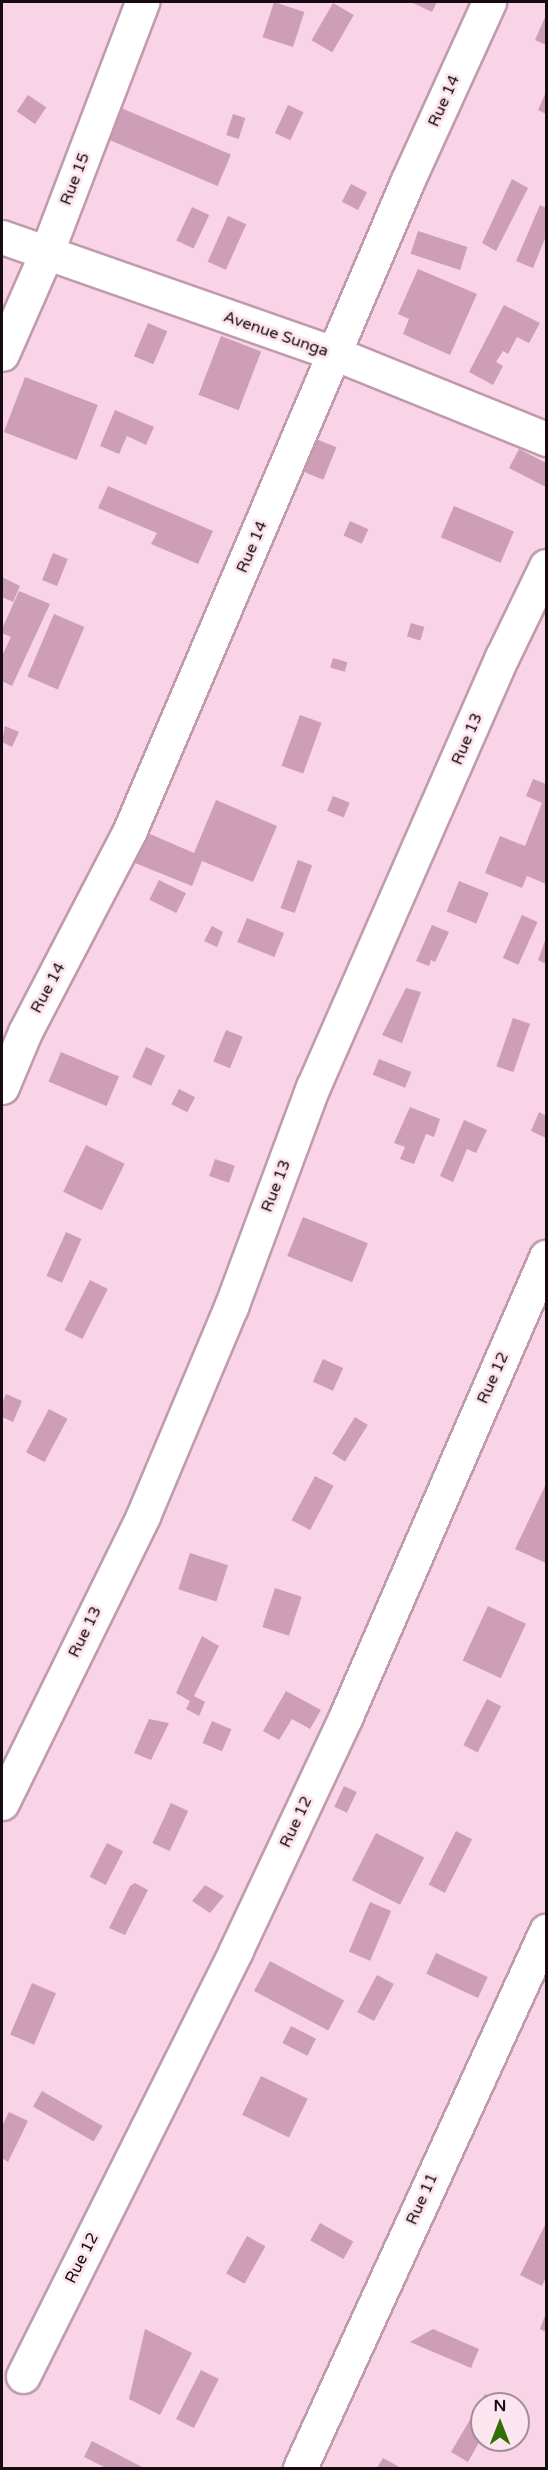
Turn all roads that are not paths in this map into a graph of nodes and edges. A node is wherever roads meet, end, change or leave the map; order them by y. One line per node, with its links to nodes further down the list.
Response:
1 (142, 2): 4 (street, Rue 15)
2 (489, 2): 6 (street, Rue 14)
3 (2, 237): 4 (street, Avenue Sunga)
4 (46, 254): 5 (street, Rue 15); 6 (street, Avenue Sunga)
5 (2, 354)
6 (336, 354): 7 (street, Avenue Sunga); 9 (street, Rue 14)
7 (546, 439)
8 (546, 566): 11 (street, Rue 13)
9 (2, 1087)
10 (546, 1257): 13 (street, Rue 12)
11 (2, 1803)
12 (546, 1931): 14 (street, Rue 11)
13 (22, 2376)
14 (300, 2469)

